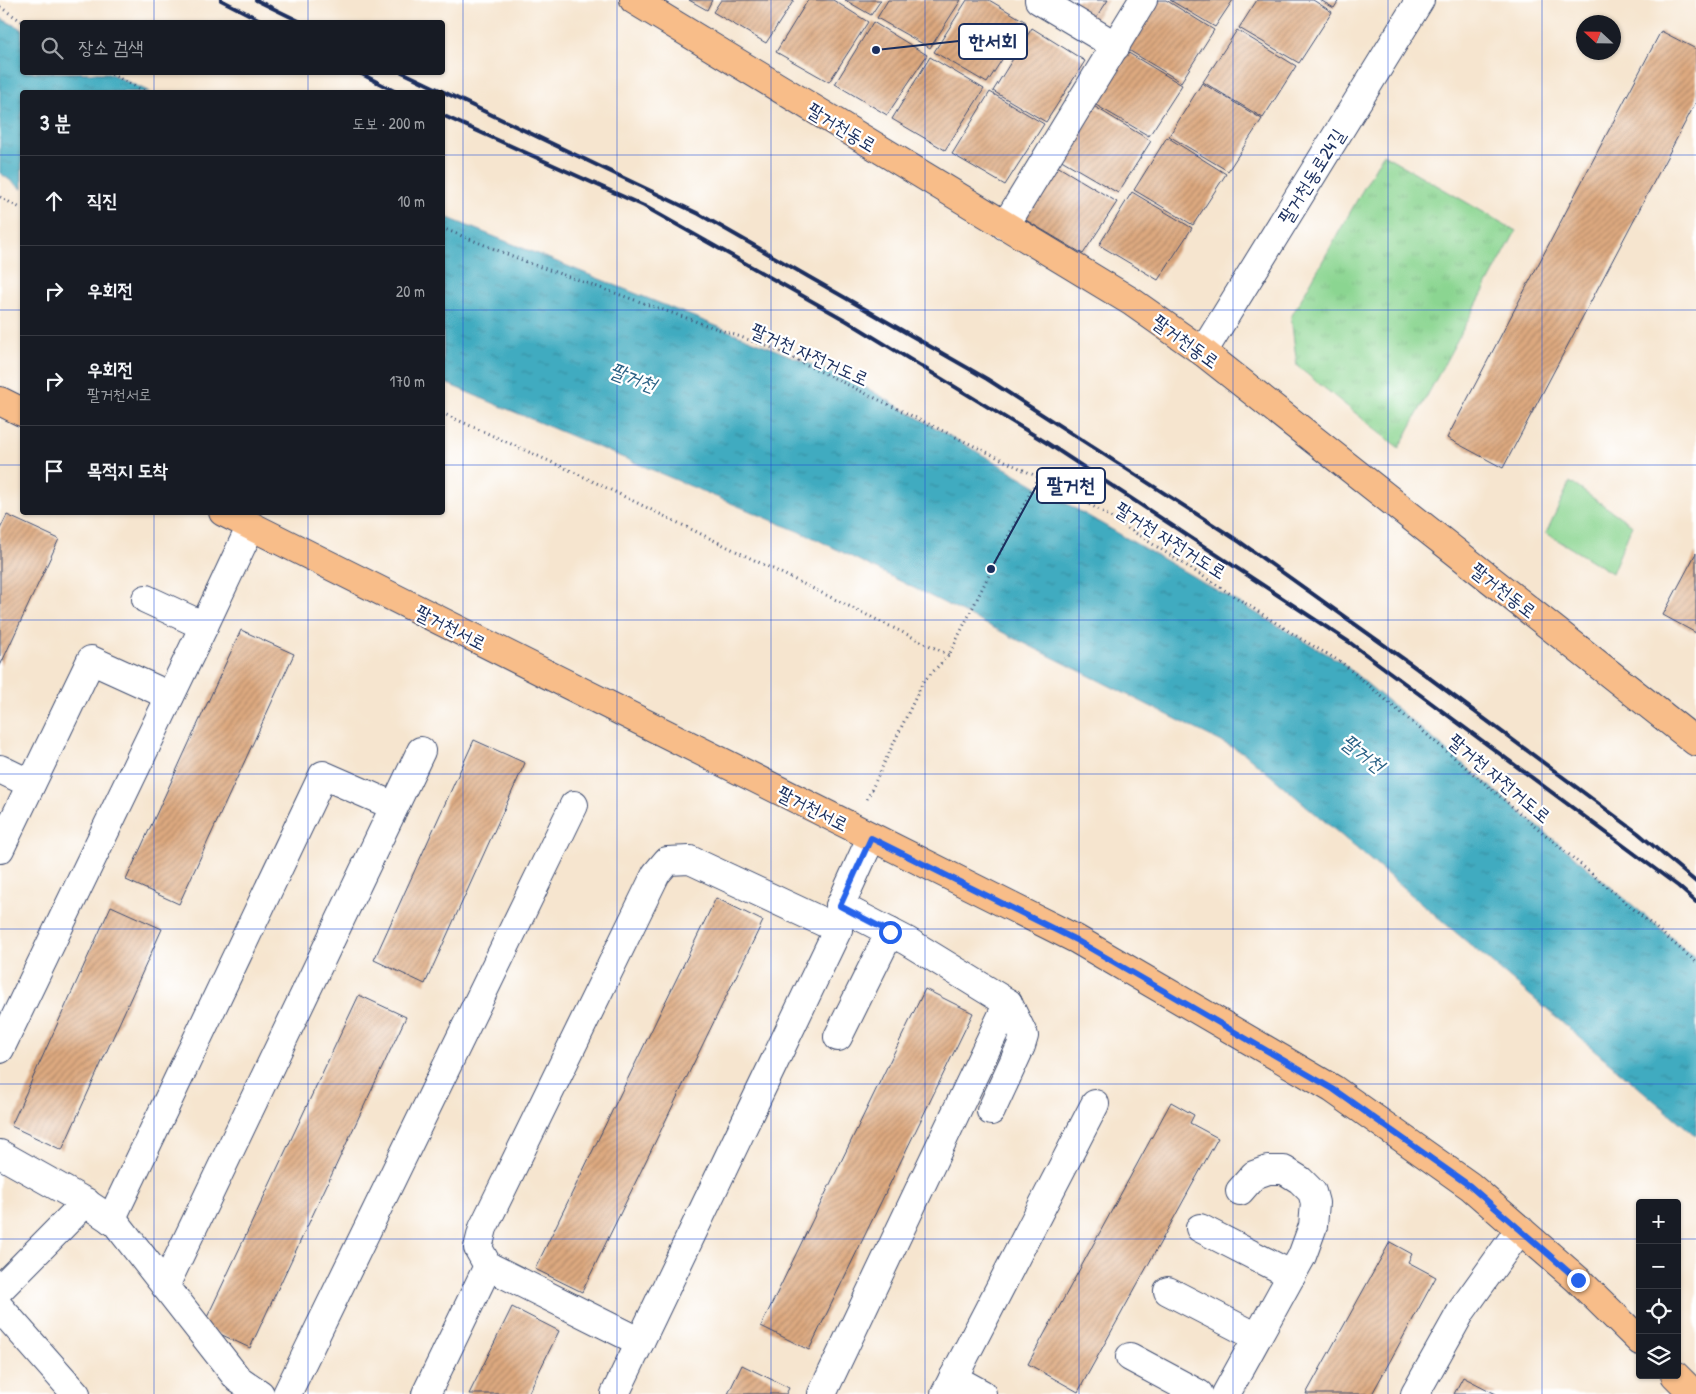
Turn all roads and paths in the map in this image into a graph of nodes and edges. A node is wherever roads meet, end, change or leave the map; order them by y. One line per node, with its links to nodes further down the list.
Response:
1 (634, 0): 12 (main road, 팔거천동로)
2 (1039, 0): 7 (street)
3 (1143, 0): 7 (street)
4 (1420, 0): 14 (street, 팔거천동로24길)
5 (0, 7): 6 (path)
6 (20, 20)
7 (1116, 46): 12 (street)
8 (113, 75): 9 (path)
9 (142, 90)
10 (0, 196): 11 (path)
11 (20, 208)
12 (1005, 226): 14 (main road, 팔거천동로)
13 (445, 229): 18 (path, 팔거천 자전거도로)
14 (1203, 352): 25 (main road, 팔거천동로)
15 (0, 401): 16 (main road)
16 (20, 411)
17 (445, 414): 23 (path)
18 (1038, 476): 23 (path); 35 (path, 팔거천 자전거도로)
19 (229, 515): 20 (main road, 팔거천서로)
20 (251, 526): 22 (street); 31 (main road, 팔거천서로)
21 (146, 599): 22 (street)
22 (204, 626): 24 (street)
23 (949, 655): 31 (path)
24 (170, 696): 28 (street); 38 (street)
25 (1696, 742)
26 (421, 751): 30 (street)
27 (0, 769): 28 (street)
28 (31, 784): 32 (street)
29 (574, 805): 61 (street)
30 (394, 806): 44 (street); 49 (street)
31 (862, 833): 33 (street); 46 (main road, 팔거천서로)
32 (0, 850)
33 (839, 918): 34 (street); 47 (street); 55 (street)
34 (890, 932): 36 (street); 37 (street)
35 (1696, 962)
36 (1008, 1003): 40 (street); 64 (street)
37 (838, 1037)
38 (0, 1049)
39 (1095, 1104): 58 (street)
40 (991, 1111)
41 (0, 1154): 43 (street)
42 (1240, 1191): 48 (street)
43 (86, 1202): 44 (street); 50 (street)
44 (111, 1220): 49 (street)
45 (1200, 1228): 48 (street)
46 (1520, 1229): 54 (main road, 팔거천서로); 68 (street)
47 (488, 1266): 55 (street); 62 (street)
48 (1292, 1275): 53 (street)
49 (165, 1286): 60 (street)
50 (0, 1289)
51 (1168, 1291): 53 (street)
52 (0, 1308): 59 (street)
53 (1257, 1337): 67 (street)
54 (1636, 1337)
55 (640, 1342): 63 (street)
56 (1130, 1357): 66 (street)
57 (1679, 1379): 69 (main road)
58 (949, 1386): 65 (street)
59 (76, 1394)
60 (260, 1394)
61 (287, 1394)
62 (426, 1394)
63 (615, 1394)
64 (822, 1394)
65 (982, 1394)
66 (1199, 1394)
67 (1226, 1394)
68 (1415, 1394)
69 (1694, 1394)

